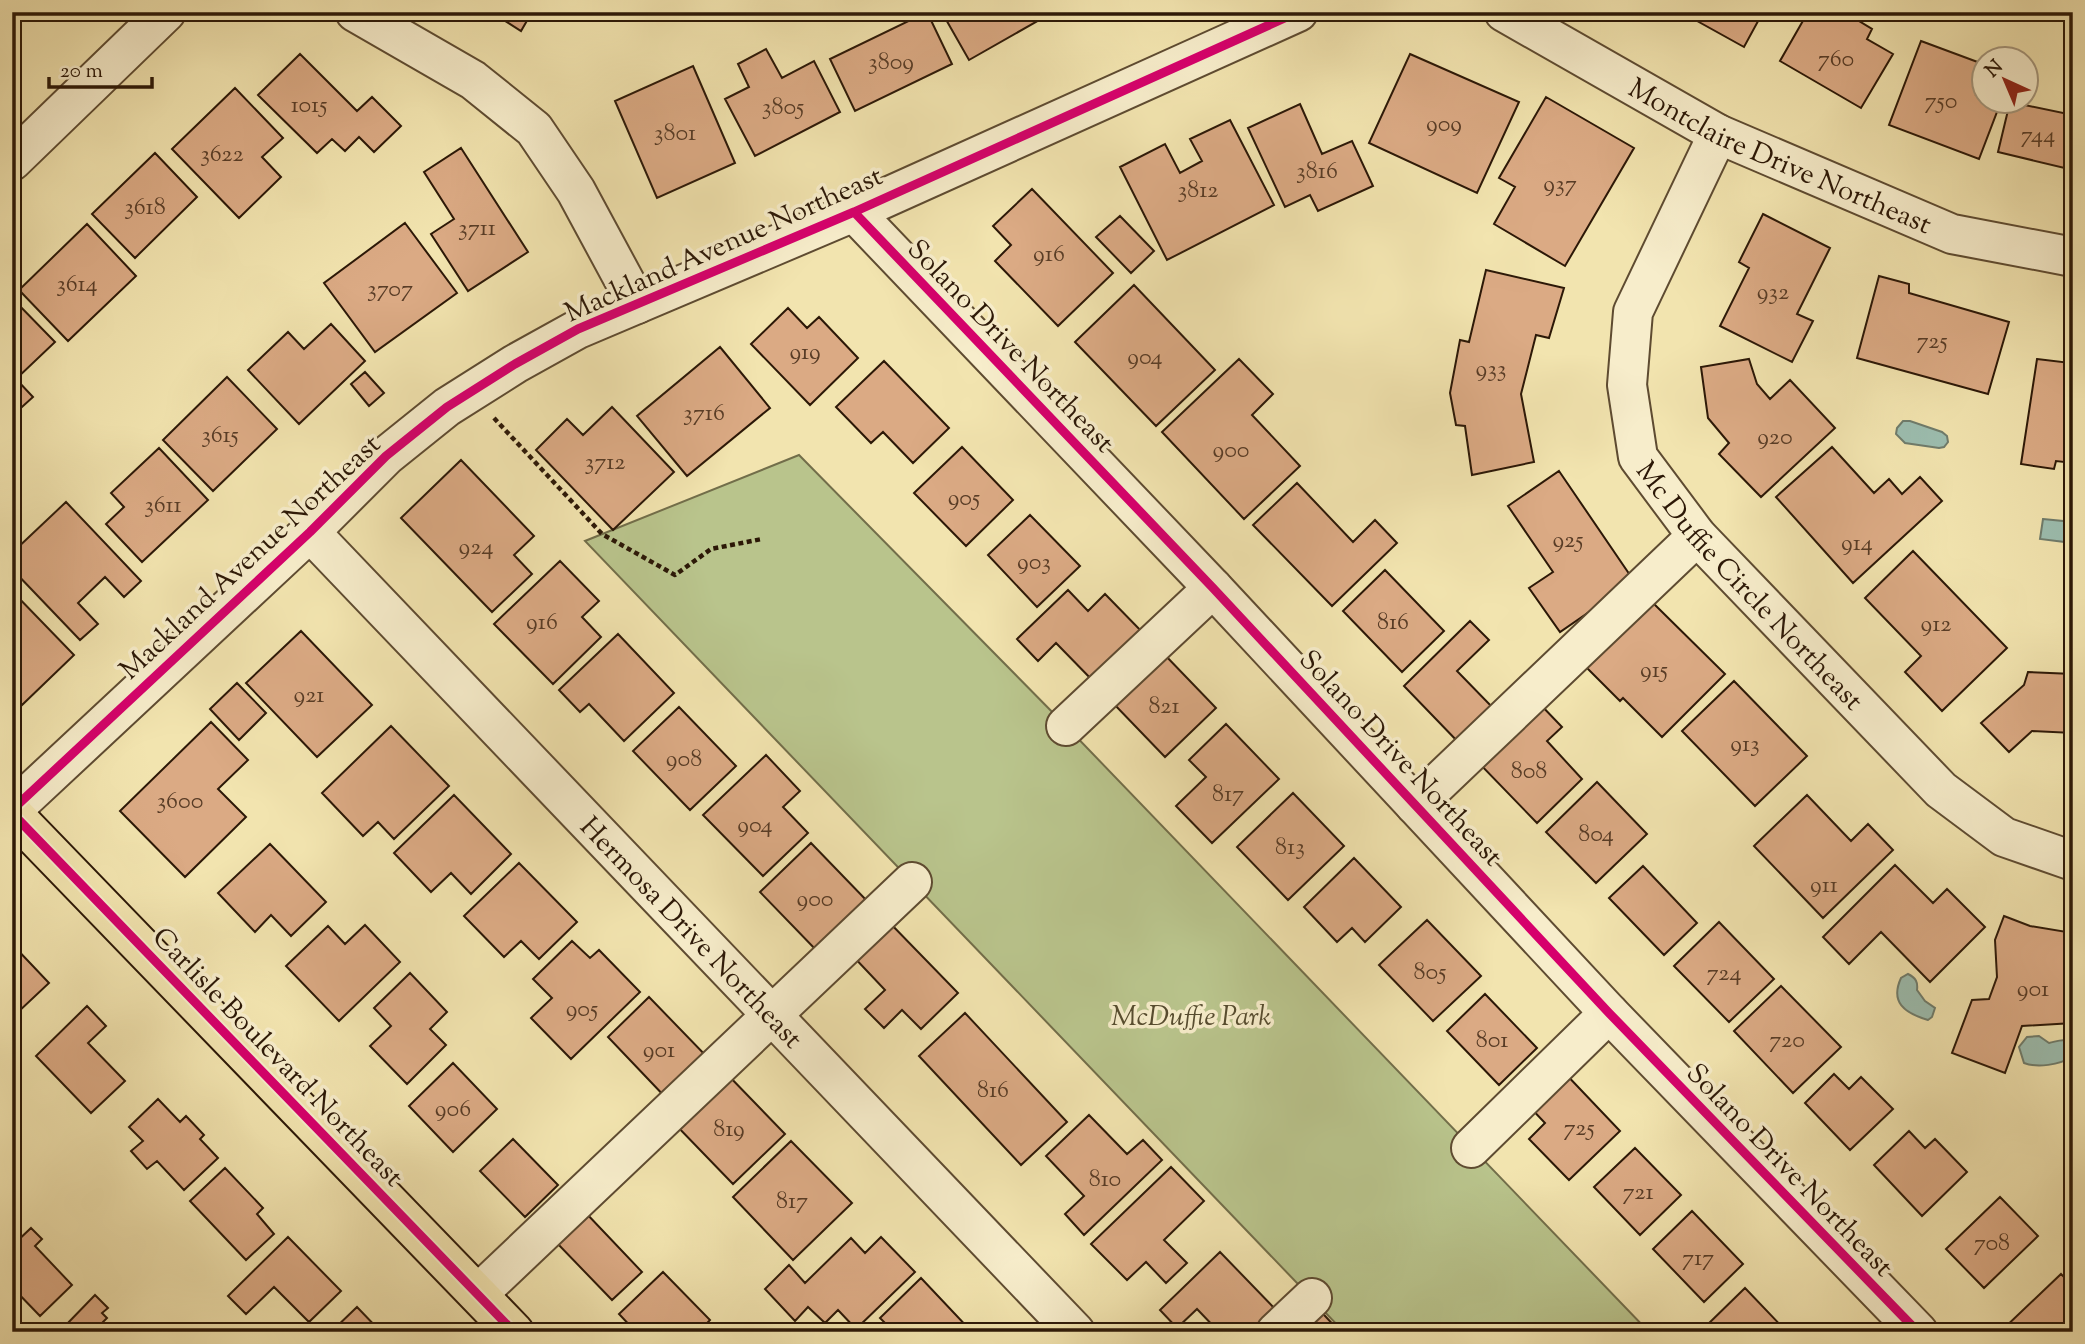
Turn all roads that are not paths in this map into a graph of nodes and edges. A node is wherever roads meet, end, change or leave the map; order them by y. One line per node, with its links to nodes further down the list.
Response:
1 (166, 12): 6 (street)
2 (355, 12): 9 (street)
3 (1298, 12): 7 (street, Mackland Avenue Northeast)
4 (1504, 12): 5 (street, Montclaire Drive Northeast)
5 (1718, 134): 8 (street, Montclaire Drive Northeast); 11 (street, Mc Duffie Circle Northeast)
6 (12, 161)
7 (854, 212): 9 (street, Mackland Avenue Northeast); 12 (street, Solano Drive Northeast)
8 (2073, 257)
9 (637, 304): 10 (street, Mackland Avenue Northeast)
10 (310, 532): 15 (street, Mackland Avenue Northeast); 19 (street, Hermosa Drive Northeast)
11 (1697, 537): 14 (street); 16 (street, Mc Duffie Circle Northeast)
12 (1213, 588): 13 (street); 14 (street, Solano Drive Northeast)
13 (1066, 726)
14 (1415, 805): 18 (street, Solano Drive Northeast)
15 (12, 812): 21 (main road, Carlisle Boulevard Northeast)
16 (2073, 861)
17 (912, 882): 19 (street)
18 (1609, 1013): 20 (street); 26 (street, Solano Drive Northeast)
19 (773, 1016): 21 (street); 24 (street, Hermosa Drive Northeast)
20 (1471, 1148)
21 (478, 1294): 23 (main road, Carlisle Boulevard Northeast)
22 (1312, 1298): 25 (street)
23 (514, 1332)
24 (1075, 1332)
25 (1276, 1332)
26 (1918, 1332)

